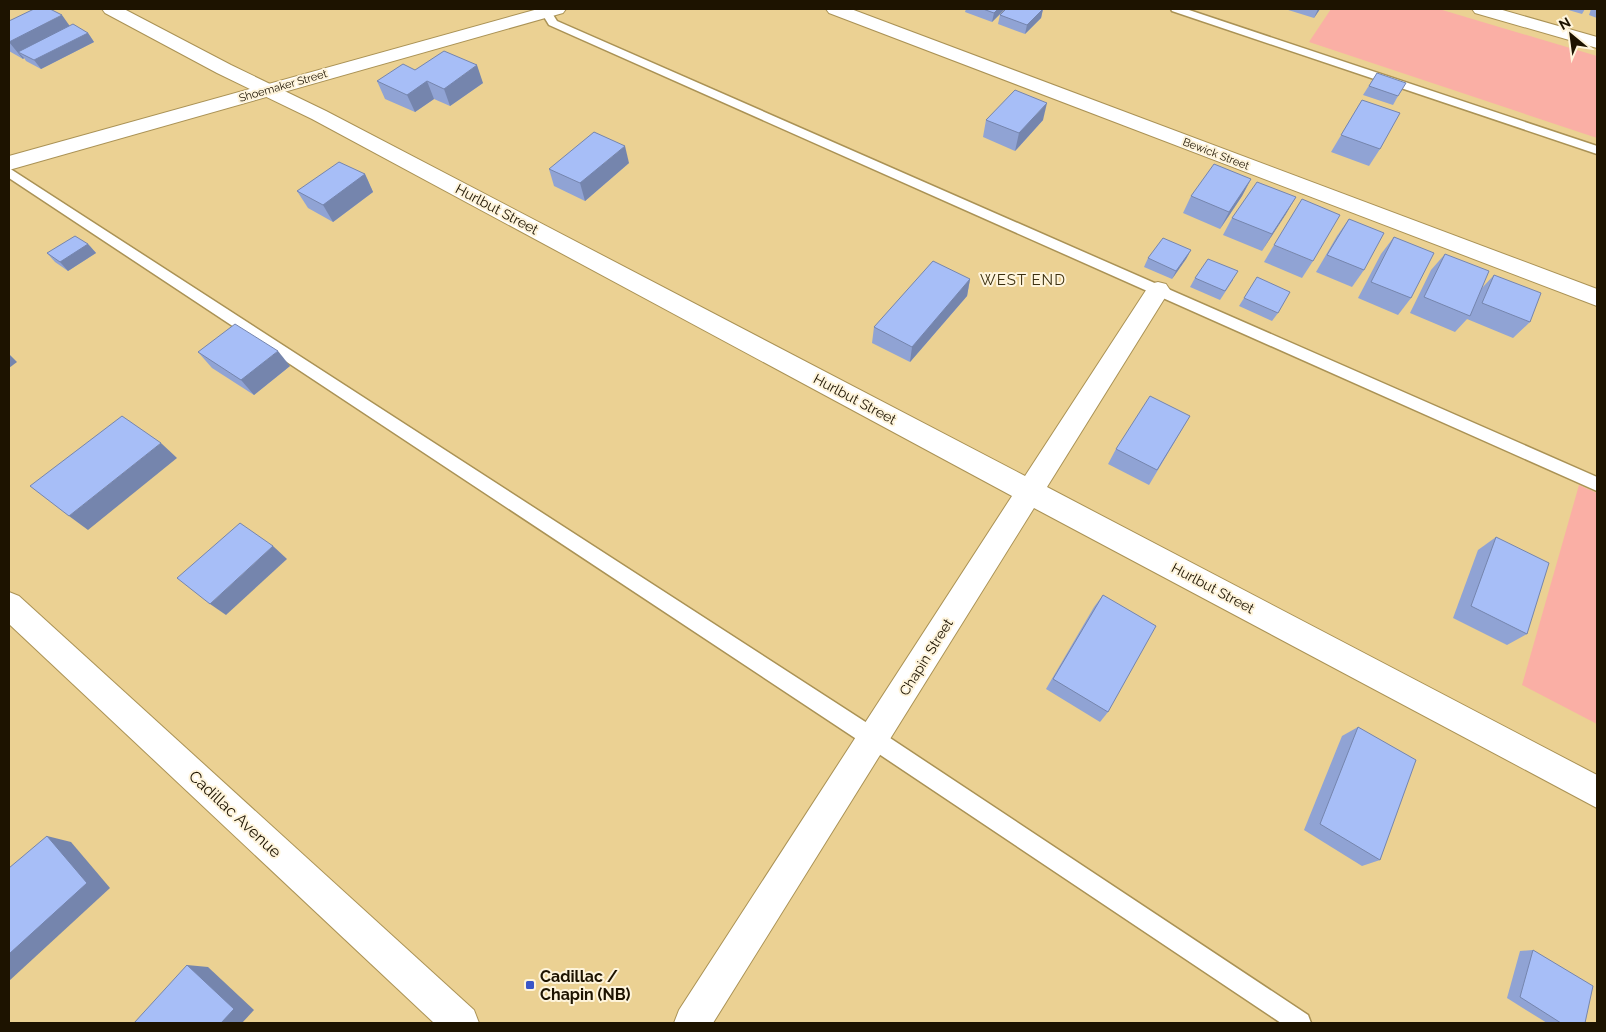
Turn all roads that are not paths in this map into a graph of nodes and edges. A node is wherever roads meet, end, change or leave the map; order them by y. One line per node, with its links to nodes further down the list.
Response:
1 (111, 9): 7 (street, Hurlbut Street)
2 (835, 9): 12 (street, Bewick Street)
3 (1176, 9): 8 (lane)
4 (1481, 9): 6 (street)
5 (552, 10): 7 (street, Shoemaker Street); 11 (lane)
6 (1597, 43)
7 (268, 90): 9 (street, Shoemaker Street); 14 (street, Hurlbut Street)
8 (1597, 150)
9 (9, 163)
10 (9, 172): 16 (lane)
11 (1158, 290): 13 (lane); 14 (street, Chapin Street)
12 (1597, 298)
13 (1597, 484)
14 (1031, 492): 16 (street, Chapin Street); 17 (street, Hurlbut Street)
15 (9, 605): 18 (street, Cadillac Avenue)
16 (874, 739): 19 (street, Chapin Street); 20 (lane)
17 (1597, 792)
18 (461, 1023)
19 (692, 1023)
20 (1300, 1023)

